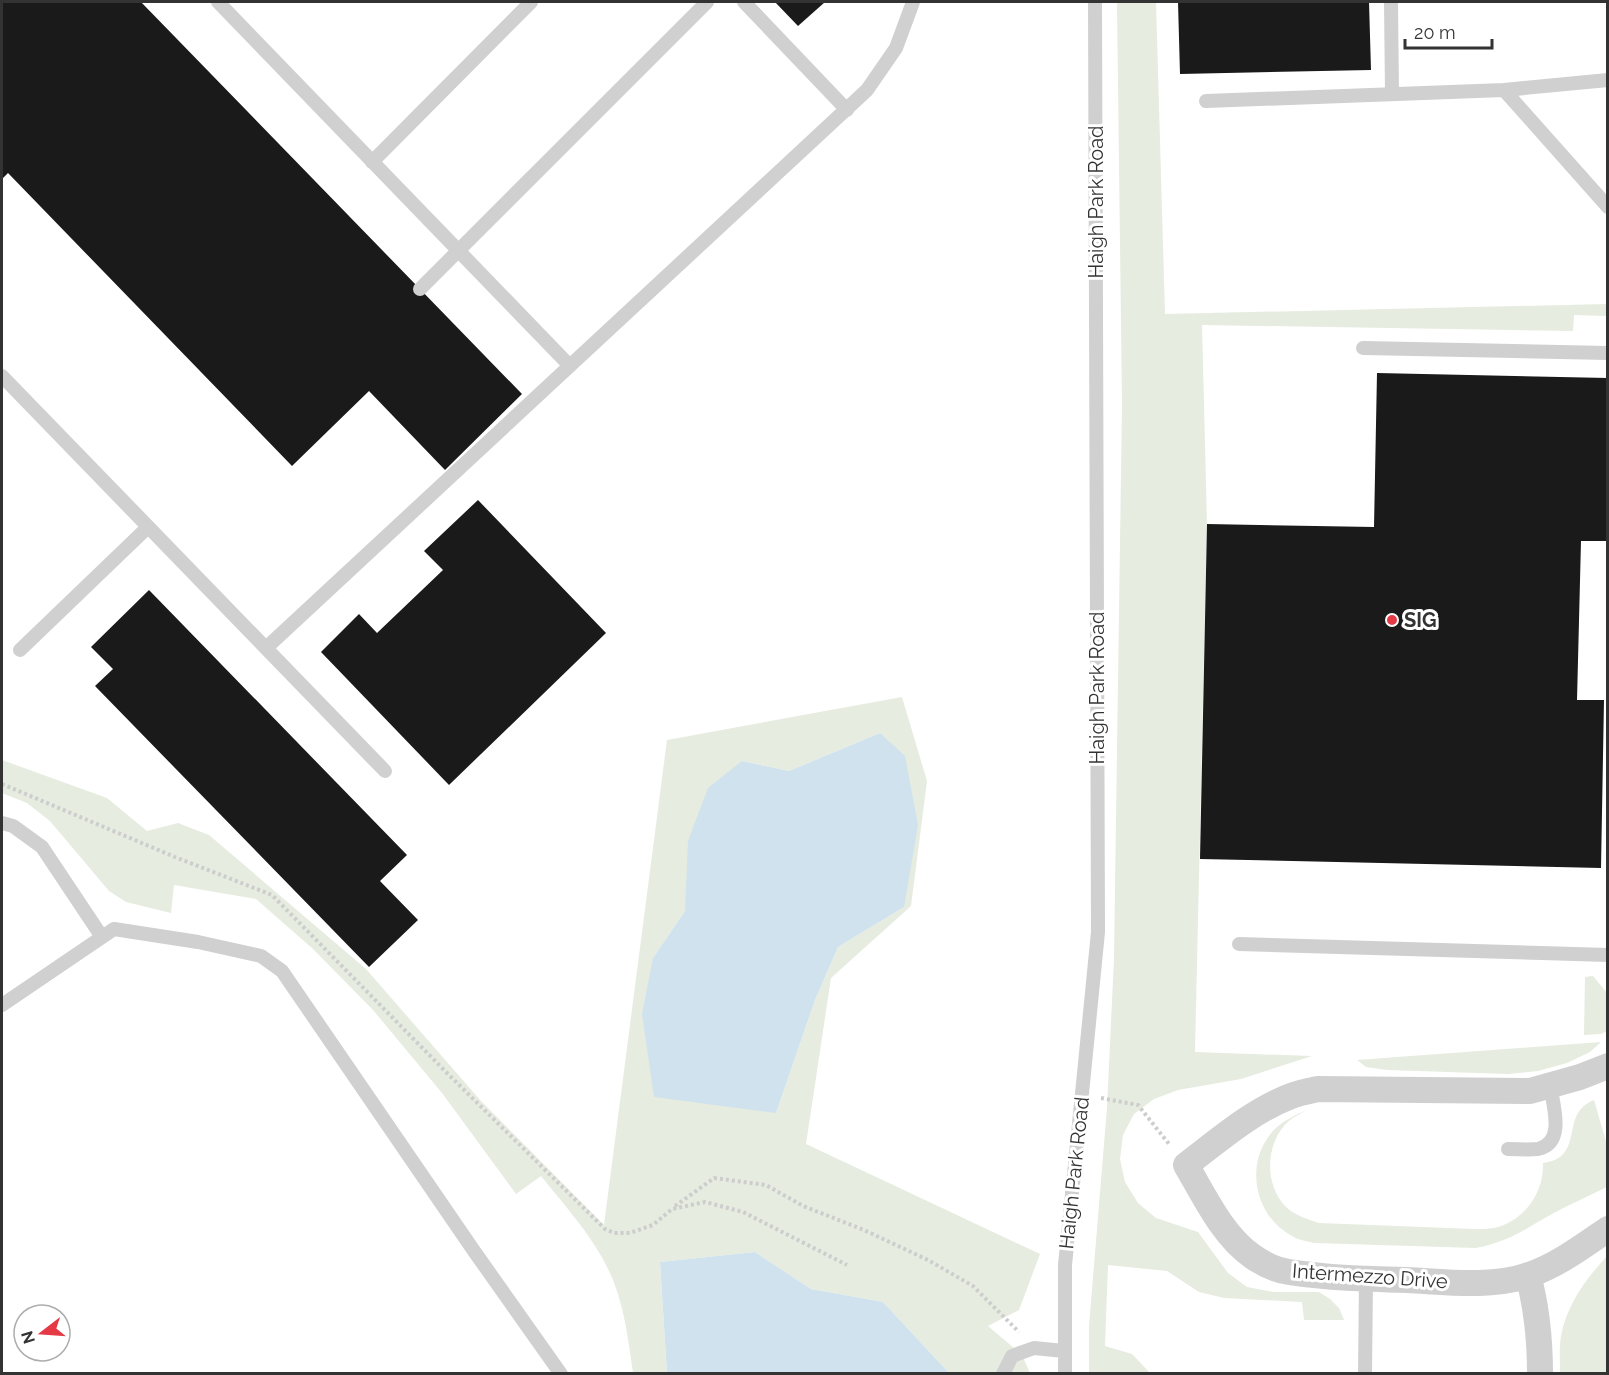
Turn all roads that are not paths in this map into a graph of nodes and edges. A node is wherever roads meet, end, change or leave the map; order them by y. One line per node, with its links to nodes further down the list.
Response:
1 (218, 2): 13 (lane)
2 (531, 2): 13 (lane)
3 (707, 2): 15 (lane)
4 (744, 2): 12 (lane)
5 (914, 2): 12 (lane)
6 (1095, 2): 36 (lane, Haigh Park Road)
7 (1390, 2): 10 (lane)
8 (1608, 80): 9 (lane)
9 (1504, 90): 10 (lane); 14 (lane)
10 (1392, 94): 11 (lane)
11 (1206, 101)
12 (847, 110): 19 (lane)
13 (372, 162): 15 (lane)
14 (1608, 207)
15 (458, 251): 16 (lane); 19 (lane)
16 (420, 289)
17 (1363, 348): 18 (lane)
18 (1608, 353)
19 (570, 366): 22 (lane)
20 (2, 376): 21 (lane)
21 (148, 527): 22 (lane); 23 (lane)
22 (266, 648): 24 (lane)
23 (20, 650)
24 (385, 771)
25 (2, 823): 26 (lane)
26 (102, 937): 29 (lane); 37 (lane)
27 (1239, 944): 28 (lane)
28 (1608, 955)
29 (2, 1005)
30 (1608, 1066): 31 (street)
31 (1550, 1085): 32 (lane); 35 (street, Intermezzo Drive)
32 (1508, 1149)
33 (1608, 1229): 34 (street, Intermezzo Drive)
34 (1528, 1275): 35 (street, Intermezzo Drive); 41 (street)
35 (1366, 1279): 40 (lane)
36 (1064, 1352): 38 (lane); 39 (lane, Haigh Park Road)
37 (561, 1374)
38 (1003, 1374)
39 (1065, 1374)
40 (1365, 1374)
41 (1540, 1374)

